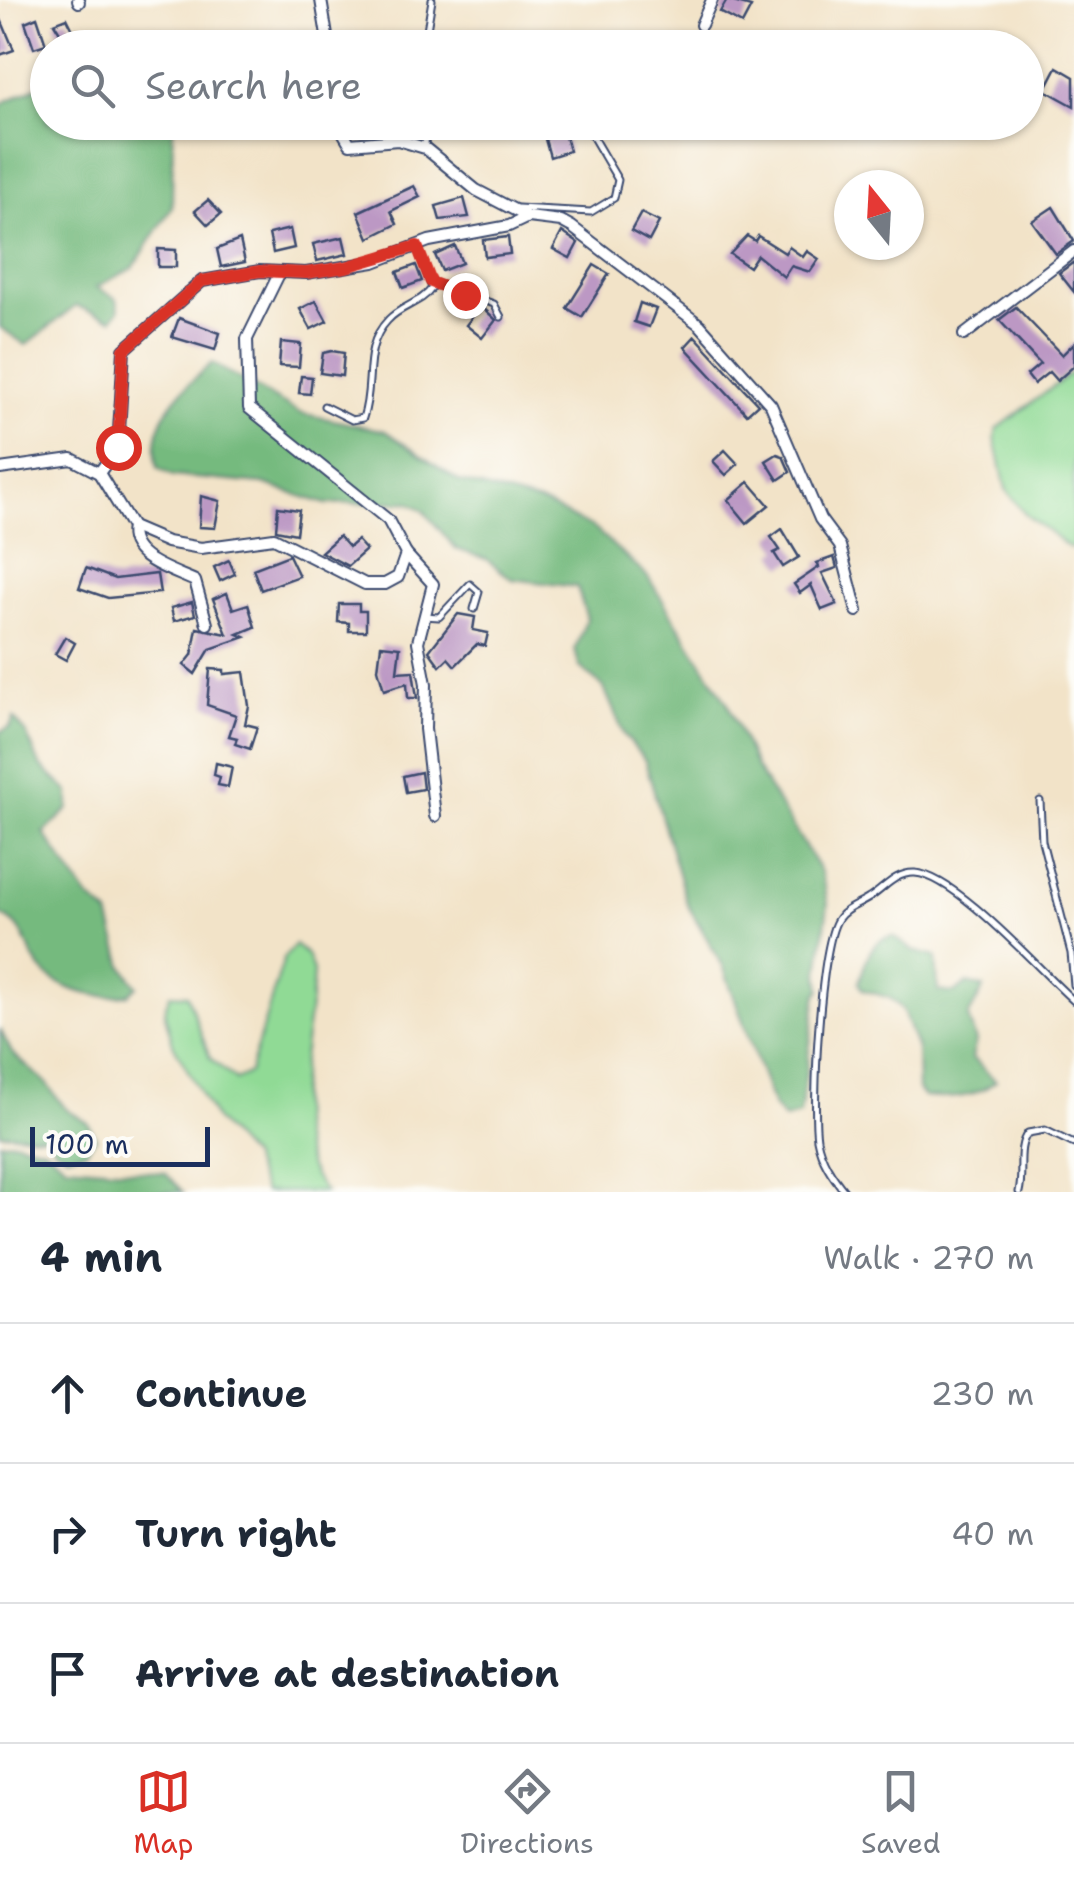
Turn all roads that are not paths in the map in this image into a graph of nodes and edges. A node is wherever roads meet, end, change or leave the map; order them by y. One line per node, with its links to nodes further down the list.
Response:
1 (322, 0): 5 (street)
2 (432, 0): 6 (lane)
3 (712, 0): 4 (street)
4 (701, 25)
5 (326, 30)
6 (427, 30)
7 (348, 140): 9 (street)
8 (398, 140): 12 (street)
9 (398, 140)
10 (426, 140): 12 (lane)
11 (595, 140): 13 (lane)
12 (426, 148): 13 (street)
13 (510, 208): 14 (street)
14 (528, 217): 15 (street); 27 (street)
15 (417, 246): 17 (street); 18 (lane)
16 (1074, 251): 20 (street)
17 (280, 272): 23 (street); 25 (street)
18 (431, 282): 19 (lane); 21 (lane)
19 (500, 316)
20 (964, 335)
21 (324, 406)
22 (0, 468): 23 (street)
23 (99, 473): 24 (street)
24 (132, 527): 25 (street); 29 (street)
25 (406, 554): 28 (street)
26 (474, 609): 28 (lane)
27 (856, 612)
28 (423, 614): 31 (street)
29 (207, 624)
30 (1040, 801): 32 (lane)
31 (435, 816)
32 (1074, 985)
33 (1074, 1001): 35 (lane)
34 (1074, 1144): 36 (lane)
35 (846, 1192)
36 (1019, 1192)

